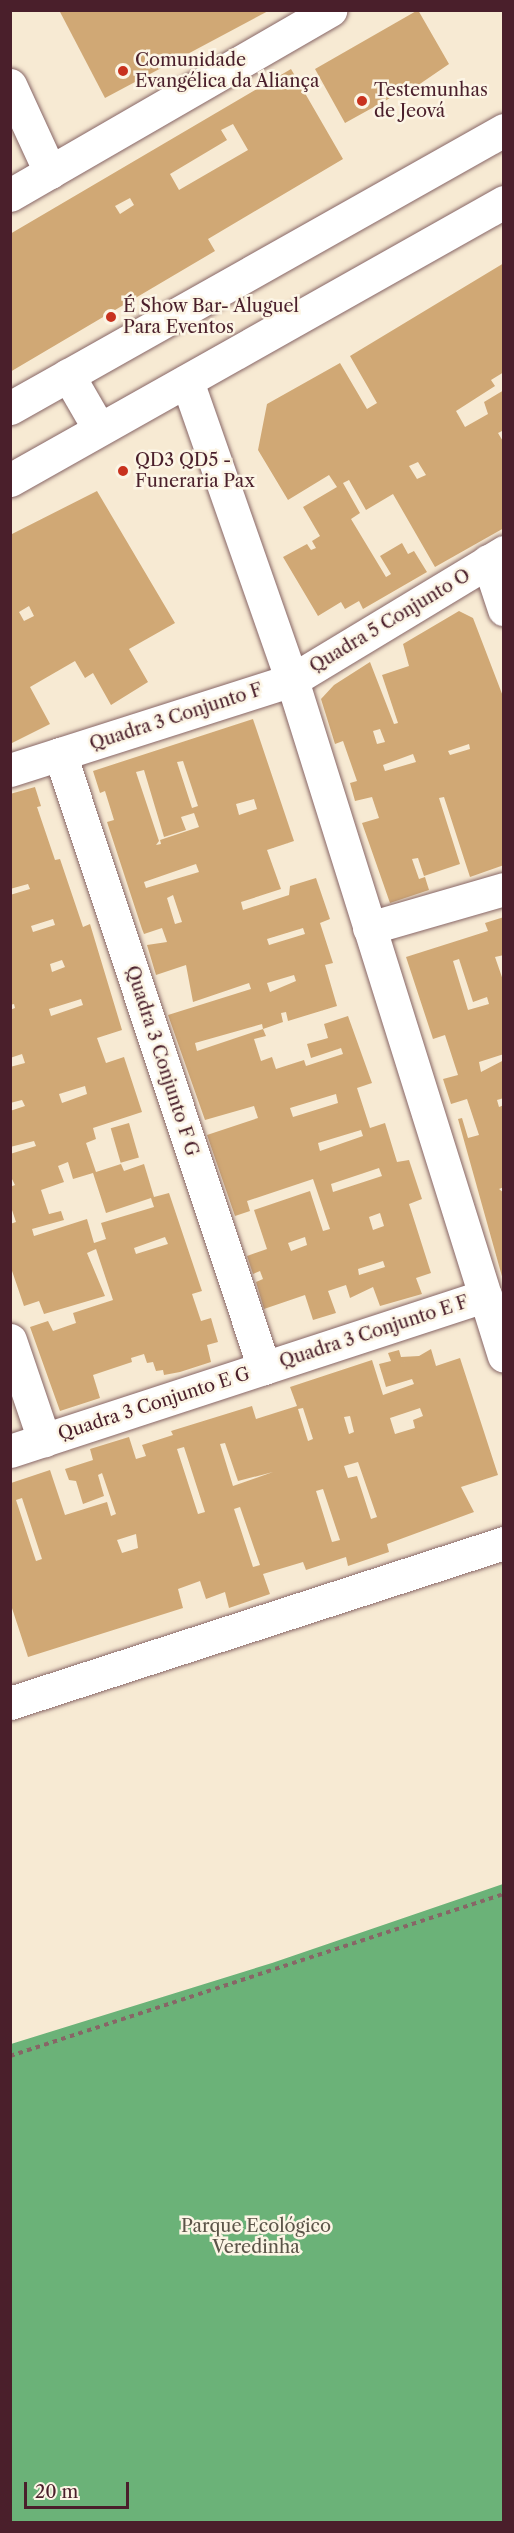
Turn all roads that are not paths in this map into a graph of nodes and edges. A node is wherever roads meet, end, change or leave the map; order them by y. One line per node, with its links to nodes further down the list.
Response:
1 (330, 10): 4 (street)
2 (10, 85): 4 (street)
3 (504, 130): 7 (street)
4 (50, 172): 5 (street)
5 (10, 195)
6 (504, 202): 8 (street)
7 (68, 375): 9 (street); 10 (street)
8 (187, 381): 10 (street); 14 (street)
9 (10, 408)
10 (98, 427): 11 (street)
11 (10, 480)
12 (496, 557): 13 (street); 14 (street, Quadra 5 Conjunto O)
13 (504, 609)
14 (292, 680): 15 (street, Quadra 3 Conjunto F); 18 (street)
15 (60, 754): 16 (street, Quadra 3 Conjunto F); 22 (street, Quadra 3 Conjunto F G)
16 (10, 770)
17 (504, 889): 18 (street)
18 (369, 928): 19 (street)
19 (485, 1296): 21 (street); 22 (street, Quadra 3 Conjunto E F)
20 (10, 1340): 23 (street)
21 (504, 1356)
22 (264, 1368): 23 (street, Quadra 3 Conjunto E G)
23 (44, 1440): 24 (street, Quadra 3 Conjunto E G)
24 (10, 1451)
25 (504, 1543): 26 (street)
26 (10, 1703)

